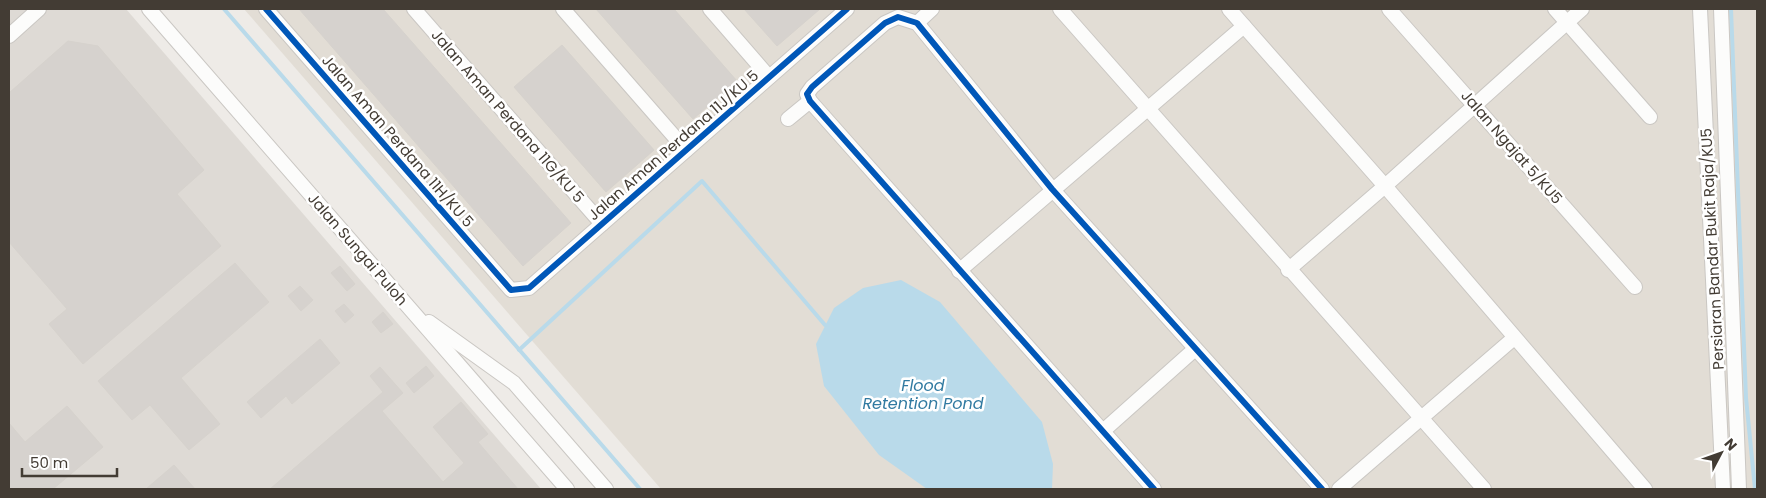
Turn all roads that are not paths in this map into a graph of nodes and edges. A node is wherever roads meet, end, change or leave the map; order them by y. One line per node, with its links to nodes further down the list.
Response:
1 (39, 9): 19 (street)
2 (149, 9): 34 (street, Jalan Sungai Puloh)
3 (266, 9): 33 (street, Jalan Aman Perdana 11H/KU 5)
4 (414, 9): 29 (street, Jalan Aman Perdana 11G/KU 5)
5 (563, 9): 26 (street)
6 (710, 9): 20 (street)
7 (847, 9): 20 (street, Jalan Aman Perdana 11J/KU 5)
8 (932, 9): 17 (street)
9 (1060, 9): 23 (street)
10 (1229, 9): 18 (street)
11 (1389, 9): 22 (street, Jalan Ngajat 5/KU5)
12 (1555, 9): 16 (street)
13 (1582, 9): 16 (street)
14 (1721, 9): 47 (street, Persiaran Bandar Bukit Raja/KU5)
15 (1699, 11): 46 (street, Persiaran Bandar Bukit Raja/KU5)
16 (1566, 22): 22 (street); 24 (street)
17 (917, 23): 21 (street); 28 (street)
18 (1244, 26): 23 (street); 27 (street)
19 (9, 36)
20 (769, 77): 26 (street, Jalan Aman Perdana 11J/KU 5)
21 (810, 101): 25 (street); 31 (street)
22 (1475, 104): 27 (street); 32 (street, Jalan Ngajat 5/KU5)
23 (1146, 108): 28 (street); 30 (street)
24 (1650, 117)
25 (788, 119)
26 (686, 150): 29 (street, Jalan Aman Perdana 11J/KU 5)
27 (1385, 186): 30 (street); 35 (street)
28 (1052, 189): 31 (street); 36 (street)
29 (602, 224): 33 (street, Jalan Aman Perdana 11J/KU 5)
30 (1288, 270): 37 (street)
31 (959, 271): 38 (street)
32 (1635, 287)
33 (512, 290)
34 (408, 307): 39 (street, Jalan Sungai Puloh); 40 (street)
35 (1514, 338): 37 (street); 45 (street)
36 (1195, 349): 38 (street); 42 (street)
37 (1421, 419): 43 (street); 44 (street)
38 (1103, 430): 41 (street)
39 (568, 489)
40 (606, 489)
41 (1154, 489)
42 (1322, 489)
43 (1339, 489)
44 (1484, 489)
45 (1645, 489)
46 (1722, 489)
47 (1739, 489)

